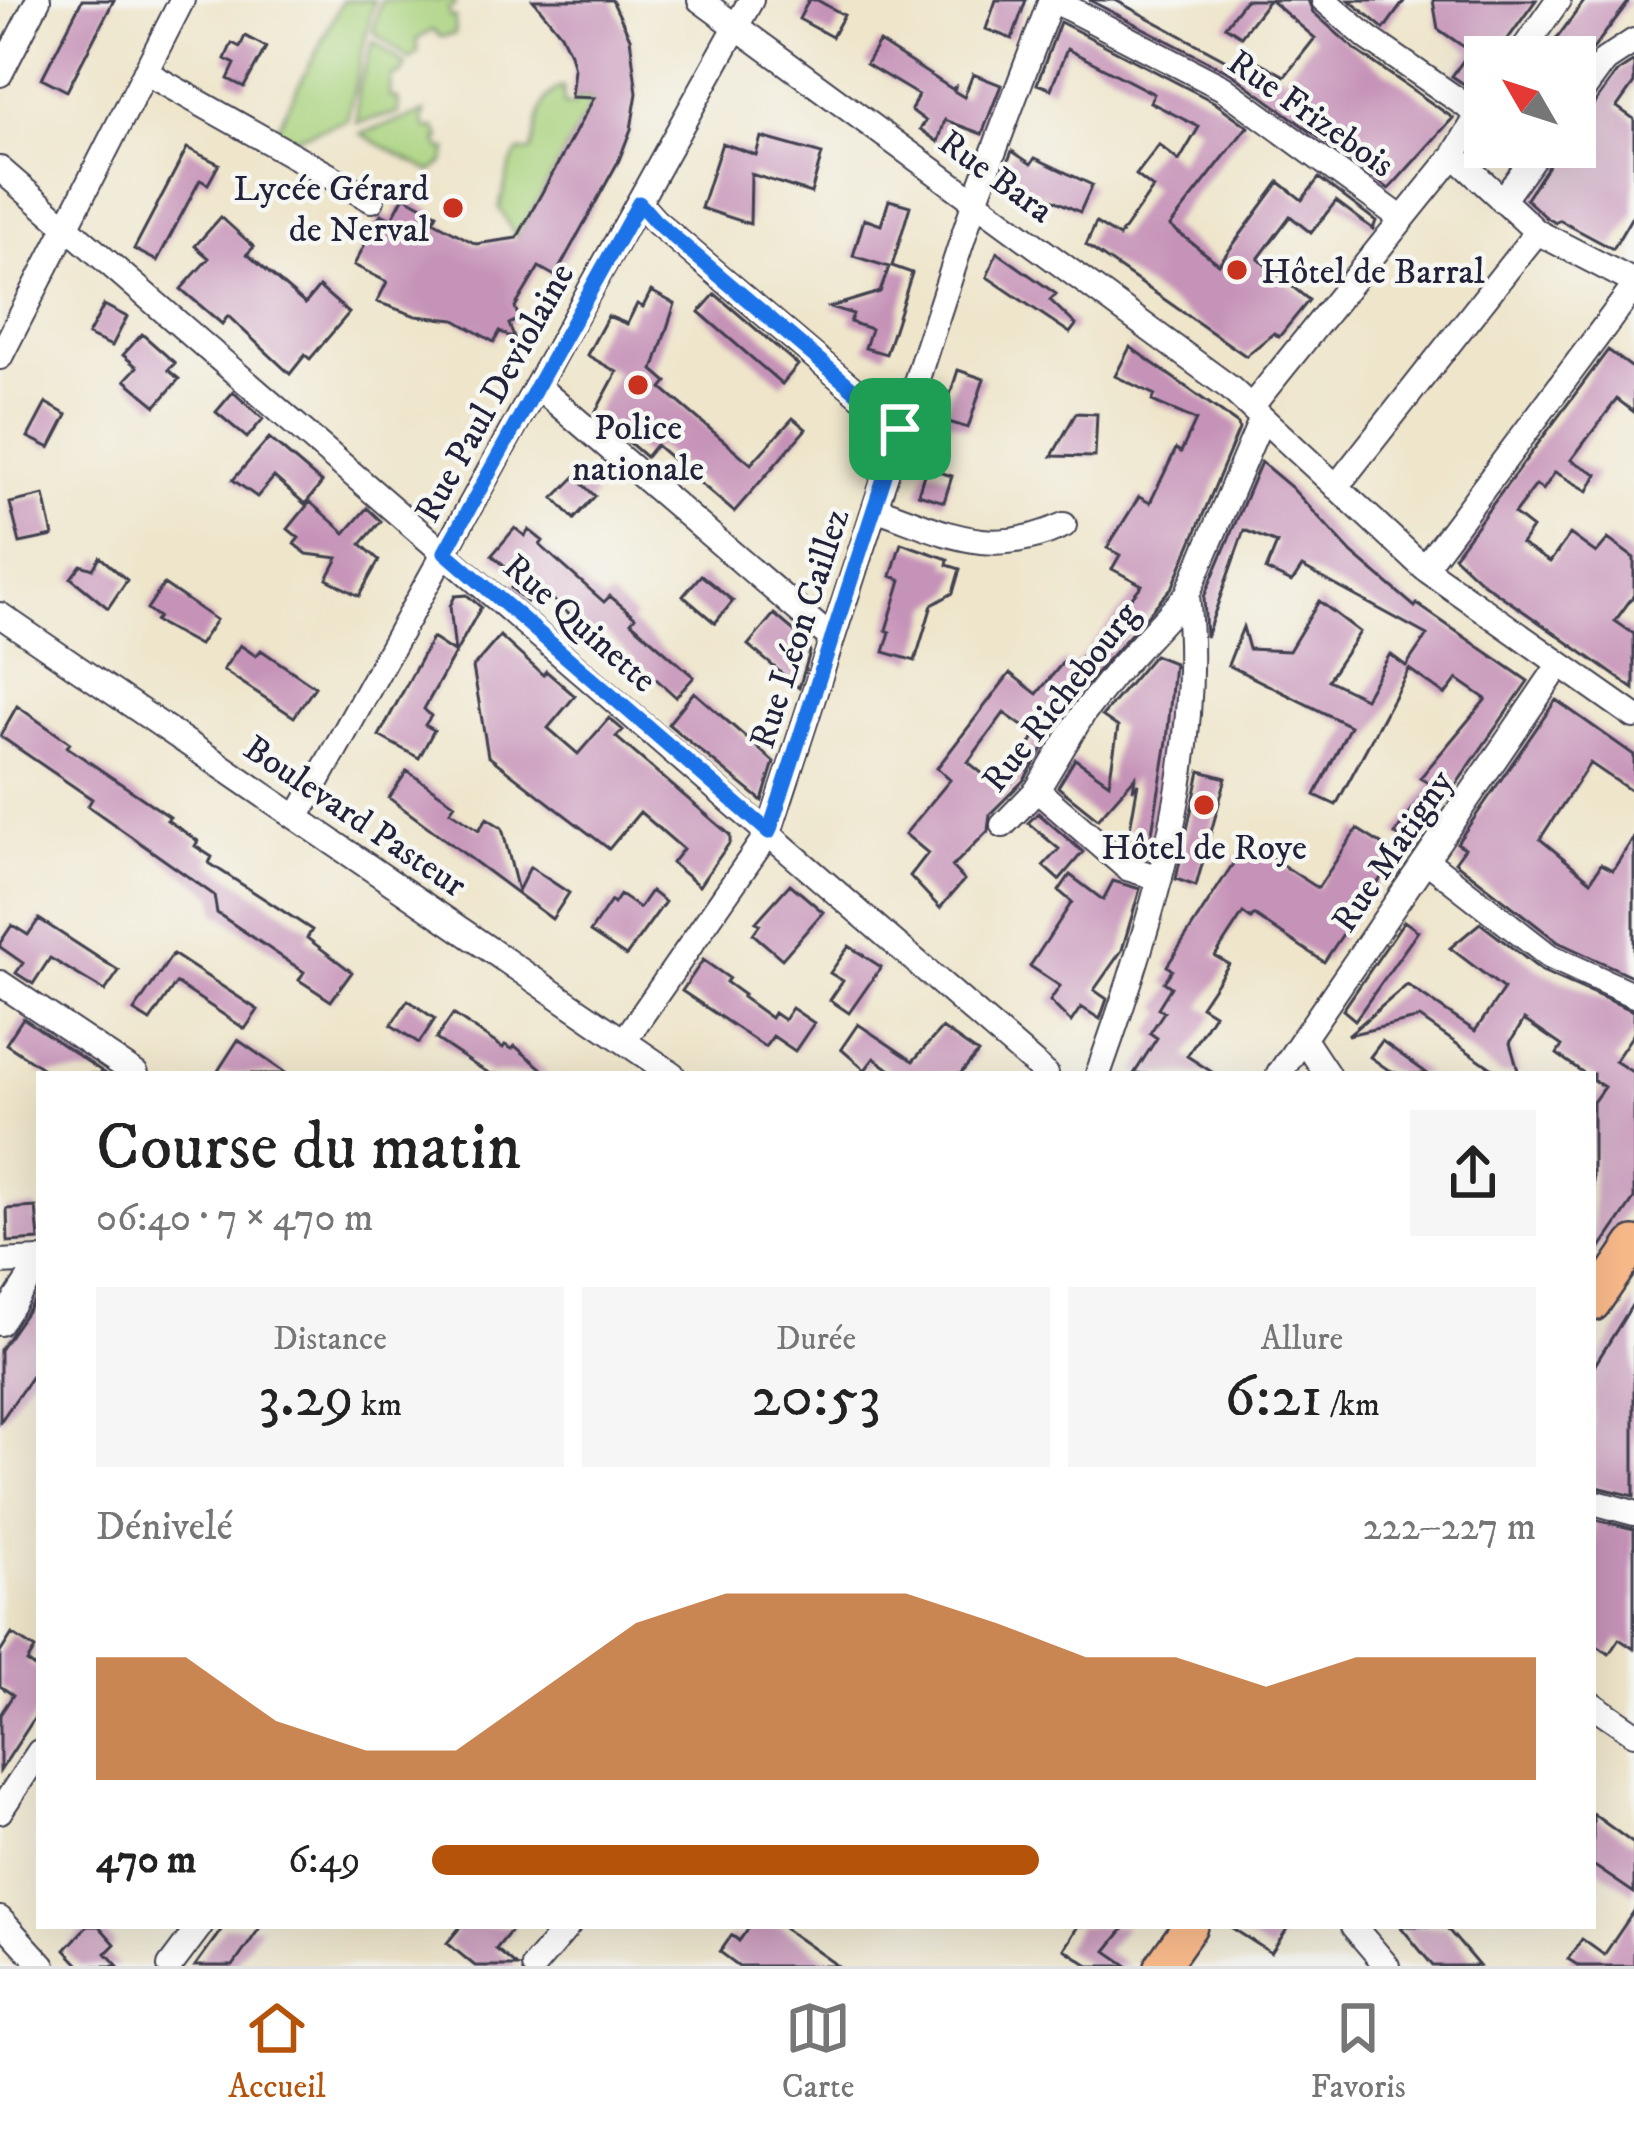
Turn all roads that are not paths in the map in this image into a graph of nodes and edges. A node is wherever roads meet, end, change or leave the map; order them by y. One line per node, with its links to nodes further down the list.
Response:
1 (38, 0): 13 (street)
2 (182, 0): 11 (street)
3 (700, 0): 8 (street, Rue Bara)
4 (752, 0): 8 (street, Rue Paul Deviolaine)
5 (1052, 0): 22 (street, Rue Frizebois); 23 (street, Rue Frizebois)
6 (1324, 0): 14 (street)
7 (1558, 0): 9 (street)
8 (737, 27): 21 (street, Rue Paul Deviolaine); 22 (street, Rue Bara)
9 (1533, 36)
10 (1634, 41): 12 (street)
11 (145, 72): 19 (street); 24 (street)
12 (1596, 73)
13 (0, 74)
14 (1464, 98)
15 (1464, 138): 16 (street, Rue Richebourg)
16 (1454, 155): 20 (street); 23 (street, Rue Richebourg)
17 (1526, 168): 20 (street)
18 (0, 169): 24 (street, Rue Quinette)
19 (372, 200)
20 (1502, 201): 25 (street)
21 (639, 203): 28 (street, Rue Paul Deviolaine); 30 (street)
22 (974, 204): 29 (street, Rue Bara); 30 (street, Rue Léon Caillez)
23 (1401, 218): 29 (street, Rue Richebourg)
24 (66, 227): 27 (street); 34 (street, Rue Quinette)
25 (1537, 232): 26 (street); 31 (street)
26 (1634, 285): 35 (street)
27 (0, 357)
28 (537, 386): 34 (street, Rue Paul Deviolaine); 38 (street)
29 (1257, 413): 31 (street, Rue Bara); 36 (street, Rue Richebourg)
30 (900, 429): 32 (street, Rue Léon Caillez)
31 (1336, 487): 35 (street, Rue Bara)
32 (874, 508): 33 (street); 38 (street, Rue Léon Caillez)
33 (1064, 525)
34 (445, 552): 42 (street, Rue Paul Deviolaine); 44 (street, Rue Quinette)
35 (1424, 568): 39 (street, Rue Bara)
36 (1187, 595): 41 (street, Rue Richebourg); 46 (street)
37 (0, 615): 42 (street, Boulevard Pasteur)
38 (832, 639): 44 (street, Rue Léon Caillez)
39 (1560, 664): 40 (street, Rue Bara); 45 (street, Rue Matigny)
40 (1634, 716)
41 (1037, 790): 43 (street, Rue Richebourg); 46 (street)
42 (296, 818): 50 (street, Boulevard Pasteur)
43 (1003, 825)
44 (769, 832): 50 (street, Rue Léon Caillez); 53 (street, Rue Quinette)
45 (1427, 861): 48 (street); 49 (street, Rue Matigny)
46 (1160, 878): 54 (street)
47 (0, 983): 51 (street)
48 (1634, 995)
49 (1305, 1040): 55 (street, Rue Matigny); 56 (street)
50 (624, 1041): 52 (street, Boulevard Pasteur)
51 (132, 1071)
52 (668, 1071)
53 (1043, 1071)
54 (1099, 1071)
55 (1281, 1071)
56 (1326, 1071)
57 (1634, 1244): 61 (main road)
58 (0, 1262): 59 (street)
59 (36, 1262)
60 (36, 1267): 62 (street)
61 (1596, 1300)
62 (0, 1323)
63 (1596, 1503): 64 (street)
64 (1634, 1514)
65 (1596, 1707): 66 (street)
66 (1634, 1733)
67 (36, 1757): 68 (street)
68 (0, 1811)
69 (0, 1919): 74 (street)
70 (198, 1929): 75 (street)
71 (565, 1929): 76 (street)
72 (1188, 1929): 77 (main road)
73 (1356, 1929): 78 (street)
74 (44, 1966)
75 (170, 1966)
76 (534, 1966)
77 (1162, 1966)
78 (1387, 1966)

